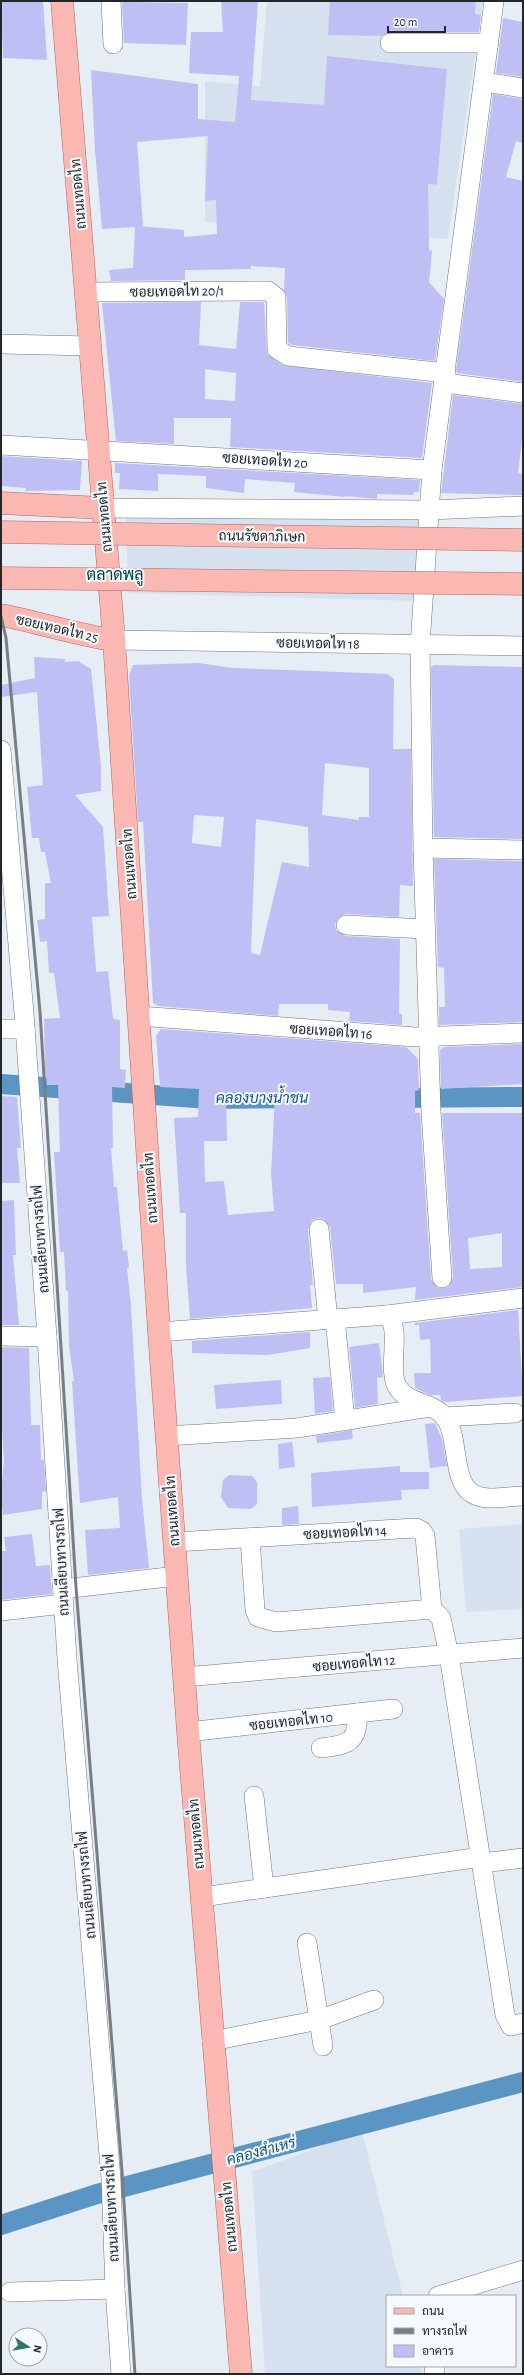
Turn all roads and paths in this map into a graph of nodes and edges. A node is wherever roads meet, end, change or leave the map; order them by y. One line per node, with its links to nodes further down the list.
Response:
1 (62, 1): 9 (main road, ถนนเทอดไท)
2 (111, 1): 5 (street)
3 (494, 1): 4 (street)
4 (489, 43): 6 (street); 7 (street)
5 (112, 44)
6 (390, 44)
7 (484, 82): 8 (street); 12 (street)
8 (523, 88)
9 (86, 292): 11 (main road, ถนนเทอดไท); 12 (street, ซอยเทอดไท 20/1)
10 (1, 344): 11 (street)
11 (90, 346): 15 (main road, ถนนเทอดไท)
12 (445, 378): 13 (street); 16 (street)
13 (523, 393)
14 (1, 445): 15 (street, ซอยเทอดไท 20)
15 (98, 450): 16 (street, ซอยเทอดไท 20); 19 (main road, ถนนเทอดไท)
16 (432, 470): 20 (street)
17 (1, 503): 19 (main road)
18 (523, 506): 20 (street, ถนนรัชดาภิเษก)
19 (102, 508): 20 (street, ถนนรัชดาภิเษก); 26 (main road, ถนนเทอดไท)
20 (430, 510): 27 (street)
21 (1, 532): 22 (main road, ถนนรัชดาภิเษก, bridge)
22 (523, 540)
23 (1, 578): 24 (main road, bridge)
24 (523, 584)
25 (1, 615): 26 (main road, ซอยเทอดไท 25)
26 (114, 640): 27 (street, ซอยเทอดไท 18); 34 (main road, ถนนเทอดไท)
27 (420, 644): 28 (street, ซอยเทอดไท 18); 30 (street)
28 (523, 646)
29 (1, 750): 36 (street, ถนนเลียบทางรถไฟ)
30 (422, 848): 31 (street); 33 (street)
31 (523, 850)
32 (346, 925): 33 (street)
33 (425, 929): 38 (street)
34 (139, 1016): 38 (street, ซอยเทอดไท 16); 44 (main road, ถนนเทอดไท)
35 (1, 1028): 36 (street)
36 (25, 1029): 46 (street, ถนนเลียบทางรถไฟ)
37 (523, 1034): 38 (street, ซอยเทอดไท 16)
38 (429, 1037): 40 (street)
39 (319, 1229): 43 (street)
40 (442, 1278)
41 (523, 1298): 42 (street)
42 (387, 1315): 43 (street); 47 (street)
43 (331, 1320): 44 (street); 49 (street)
44 (159, 1332): 50 (main road, ถนนเทอดไท)
45 (1, 1336): 46 (street)
46 (47, 1337): 55 (street, ถนนเลียบทางรถไฟ)
47 (438, 1412): 48 (street); 49 (street); 51 (street)
48 (515, 1413)
49 (345, 1420): 50 (street)
50 (167, 1436): 53 (main road, ถนนเทอดไท)
51 (523, 1496)
52 (250, 1538): 53 (street, ซอยเทอดไท 14); 57 (street, ซอยเทอดไท 14); 57 (street)
53 (175, 1542): 54 (main road, ถนนเทอดไท)
54 (177, 1576): 55 (street); 60 (main road, ถนนเทอดไท)
55 (63, 1596): 56 (street); 77 (street, ถนนเลียบทางรถไฟ)
56 (1, 1610)
57 (437, 1613): 59 (street)
58 (523, 1648): 59 (street, ซอยเทอดไท 12)
59 (449, 1655): 60 (street, ซอยเทอดไท 12); 67 (street)
60 (184, 1677): 63 (main road, ถนนเทอดไท)
61 (393, 1709): 62 (street, ซอยเทอดไท 10)
62 (357, 1713): 63 (street, ซอยเทอดไท 10); 64 (street)
63 (188, 1732): 69 (main road, ถนนเทอดไท)
64 (321, 1748)
65 (254, 1796): 68 (street)
66 (523, 1858): 67 (street)
67 (482, 1860): 68 (street); 73 (street)
68 (264, 1888): 69 (street)
69 (202, 1897): 74 (main road, ถนนเทอดไท)
70 (307, 1943): 72 (street)
71 (374, 2000): 72 (street)
72 (319, 2020): 74 (street); 75 (street)
73 (523, 2023)
74 (212, 2041): 81 (main road, ถนนเทอดไท)
75 (323, 2046)
76 (523, 2270): 79 (street)
77 (115, 2289): 78 (street); 80 (street, ถนนเลียบทางรถไฟ)
78 (10, 2292)
79 (441, 2295)
80 (121, 2374)
81 (241, 2374)

